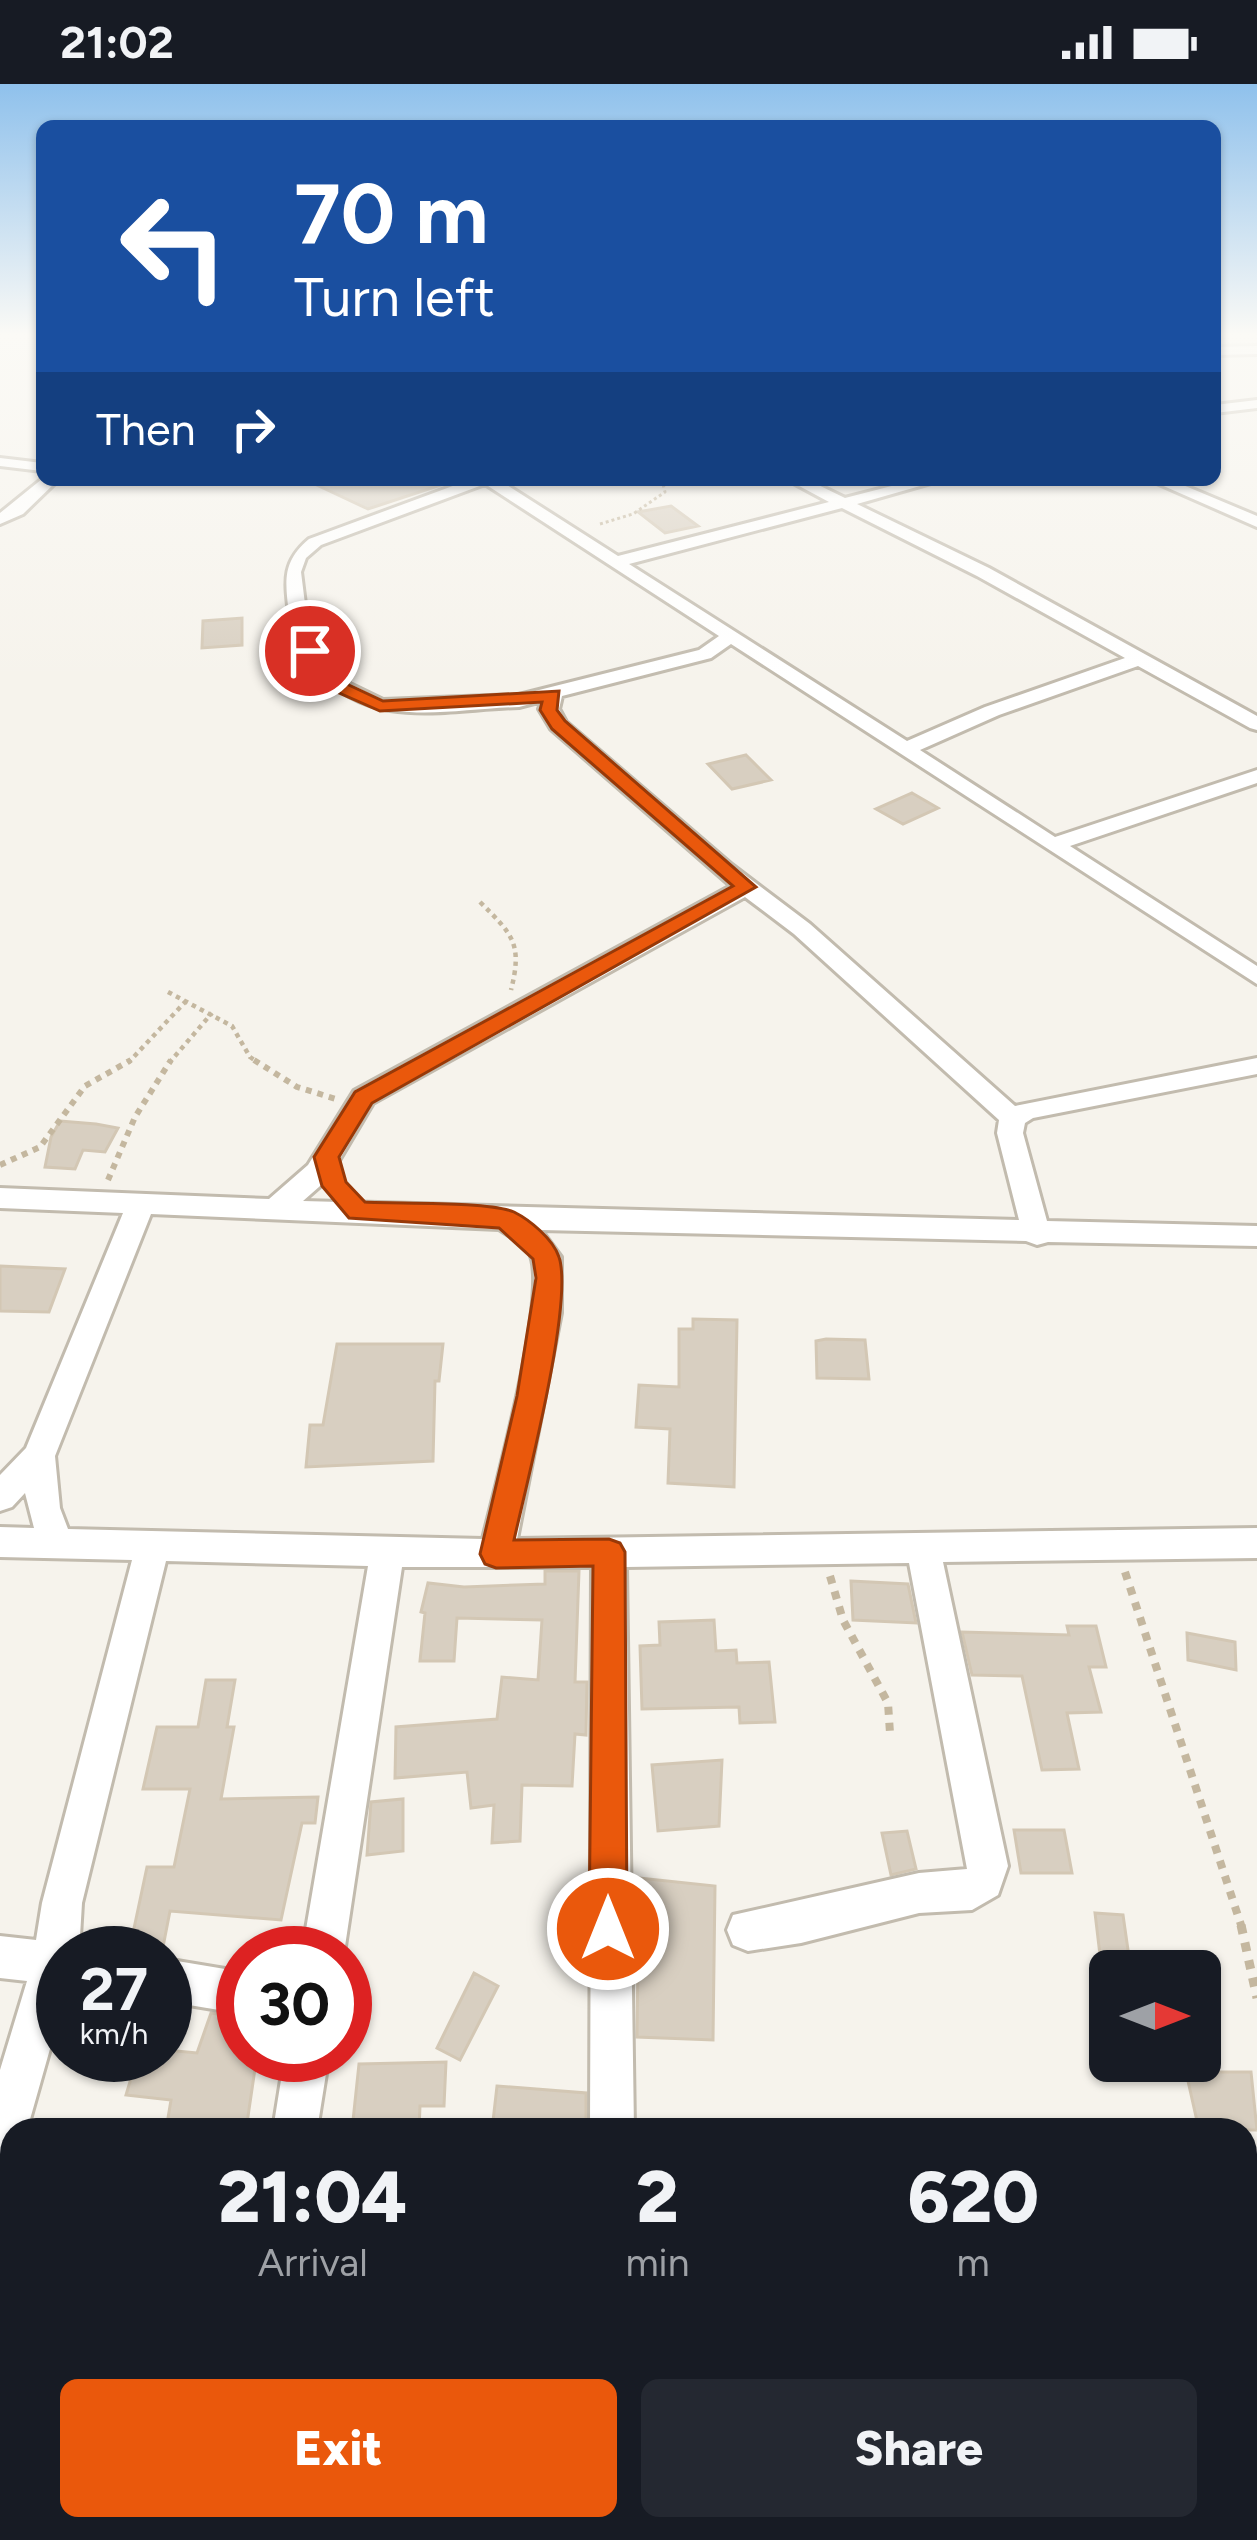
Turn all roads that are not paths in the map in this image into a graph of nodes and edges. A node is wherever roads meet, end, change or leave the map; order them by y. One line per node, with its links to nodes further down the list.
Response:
1 (0, 462): 2 (street)
2 (36, 466)
3 (44, 486): 10 (street)
4 (469, 486): 15 (street)
5 (496, 486): 12 (street)
6 (809, 486): 9 (street)
7 (910, 486): 9 (street)
8 (1172, 486): 11 (street)
9 (846, 503): 12 (street); 14 (street)
10 (0, 519)
11 (1257, 522)
12 (620, 562): 13 (street)
13 (731, 636): 15 (street); 17 (street)
14 (1137, 660): 16 (street); 17 (street)
15 (553, 694): 20 (street)
16 (1257, 724)
17 (906, 749): 19 (street)
18 (1257, 776): 19 (street)
19 (1055, 844): 21 (street)
20 (746, 887): 23 (street); 24 (street)
21 (1257, 977)
22 (1257, 1066): 23 (street)
23 (1013, 1118): 31 (street)
24 (333, 1144): 27 (street); 28 (street)
25 (0, 1198): 26 (street)
26 (141, 1203): 27 (street); 34 (street)
27 (277, 1208): 28 (street)
28 (358, 1211): 29 (street)
29 (505, 1219): 30 (street); 33 (street)
30 (611, 1222): 31 (street); 33 (street)
31 (1037, 1235): 32 (street)
32 (1257, 1236)
33 (549, 1278): 43 (street)
34 (39, 1456): 35 (street); 37 (street)
35 (0, 1497)
36 (0, 1542): 37 (street)
37 (57, 1543): 39 (street)
38 (1257, 1543): 41 (street)
39 (153, 1544): 40 (street); 44 (street)
40 (388, 1548): 43 (street); 45 (street)
41 (923, 1548): 42 (street); 46 (street)
42 (609, 1552): 43 (street); 53 (street)
43 (496, 1554)
44 (60, 1926)
45 (327, 1926)
46 (748, 1930)
47 (0, 1957): 48 (street)
48 (36, 1961)
49 (36, 2032): 51 (street)
50 (303, 2082): 52 (street)
51 (8, 2118)
52 (298, 2118)
53 (612, 2118)

